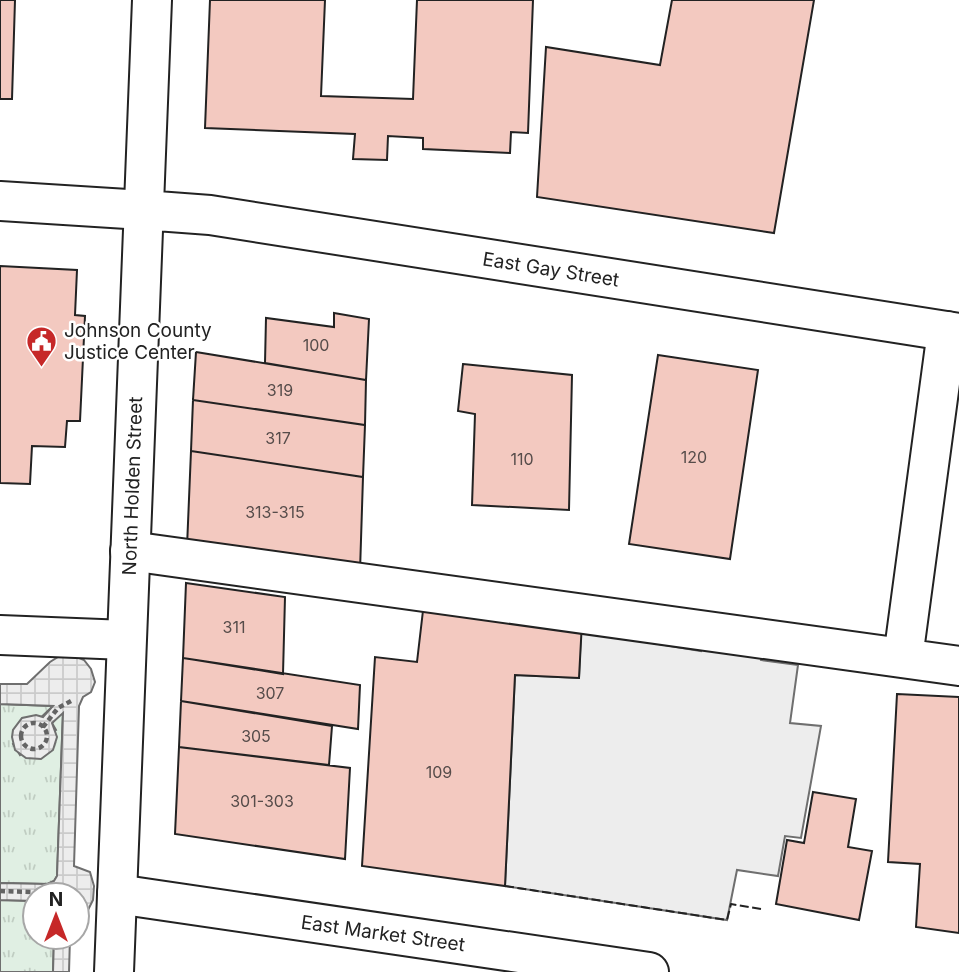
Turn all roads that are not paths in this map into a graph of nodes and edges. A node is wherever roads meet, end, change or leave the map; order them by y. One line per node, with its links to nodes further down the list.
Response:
1 (152, 0): 3 (main road, North Holden Street)
2 (0, 201): 3 (main road, East Gay Street)
3 (143, 210): 4 (main road, East Gay Street); 5 (main road, North Holden Street)
4 (953, 332): 8 (main road)
5 (130, 551): 7 (main road, North Holden Street); 8 (main road)
6 (0, 635): 7 (main road)
7 (126, 640): 10 (main road, North Holden Street)
8 (903, 658): 9 (main road)
9 (959, 666)
10 (117, 894): 11 (main road, North Holden Street); 12 (main road, East Market Street)
11 (114, 972)
12 (649, 972)

